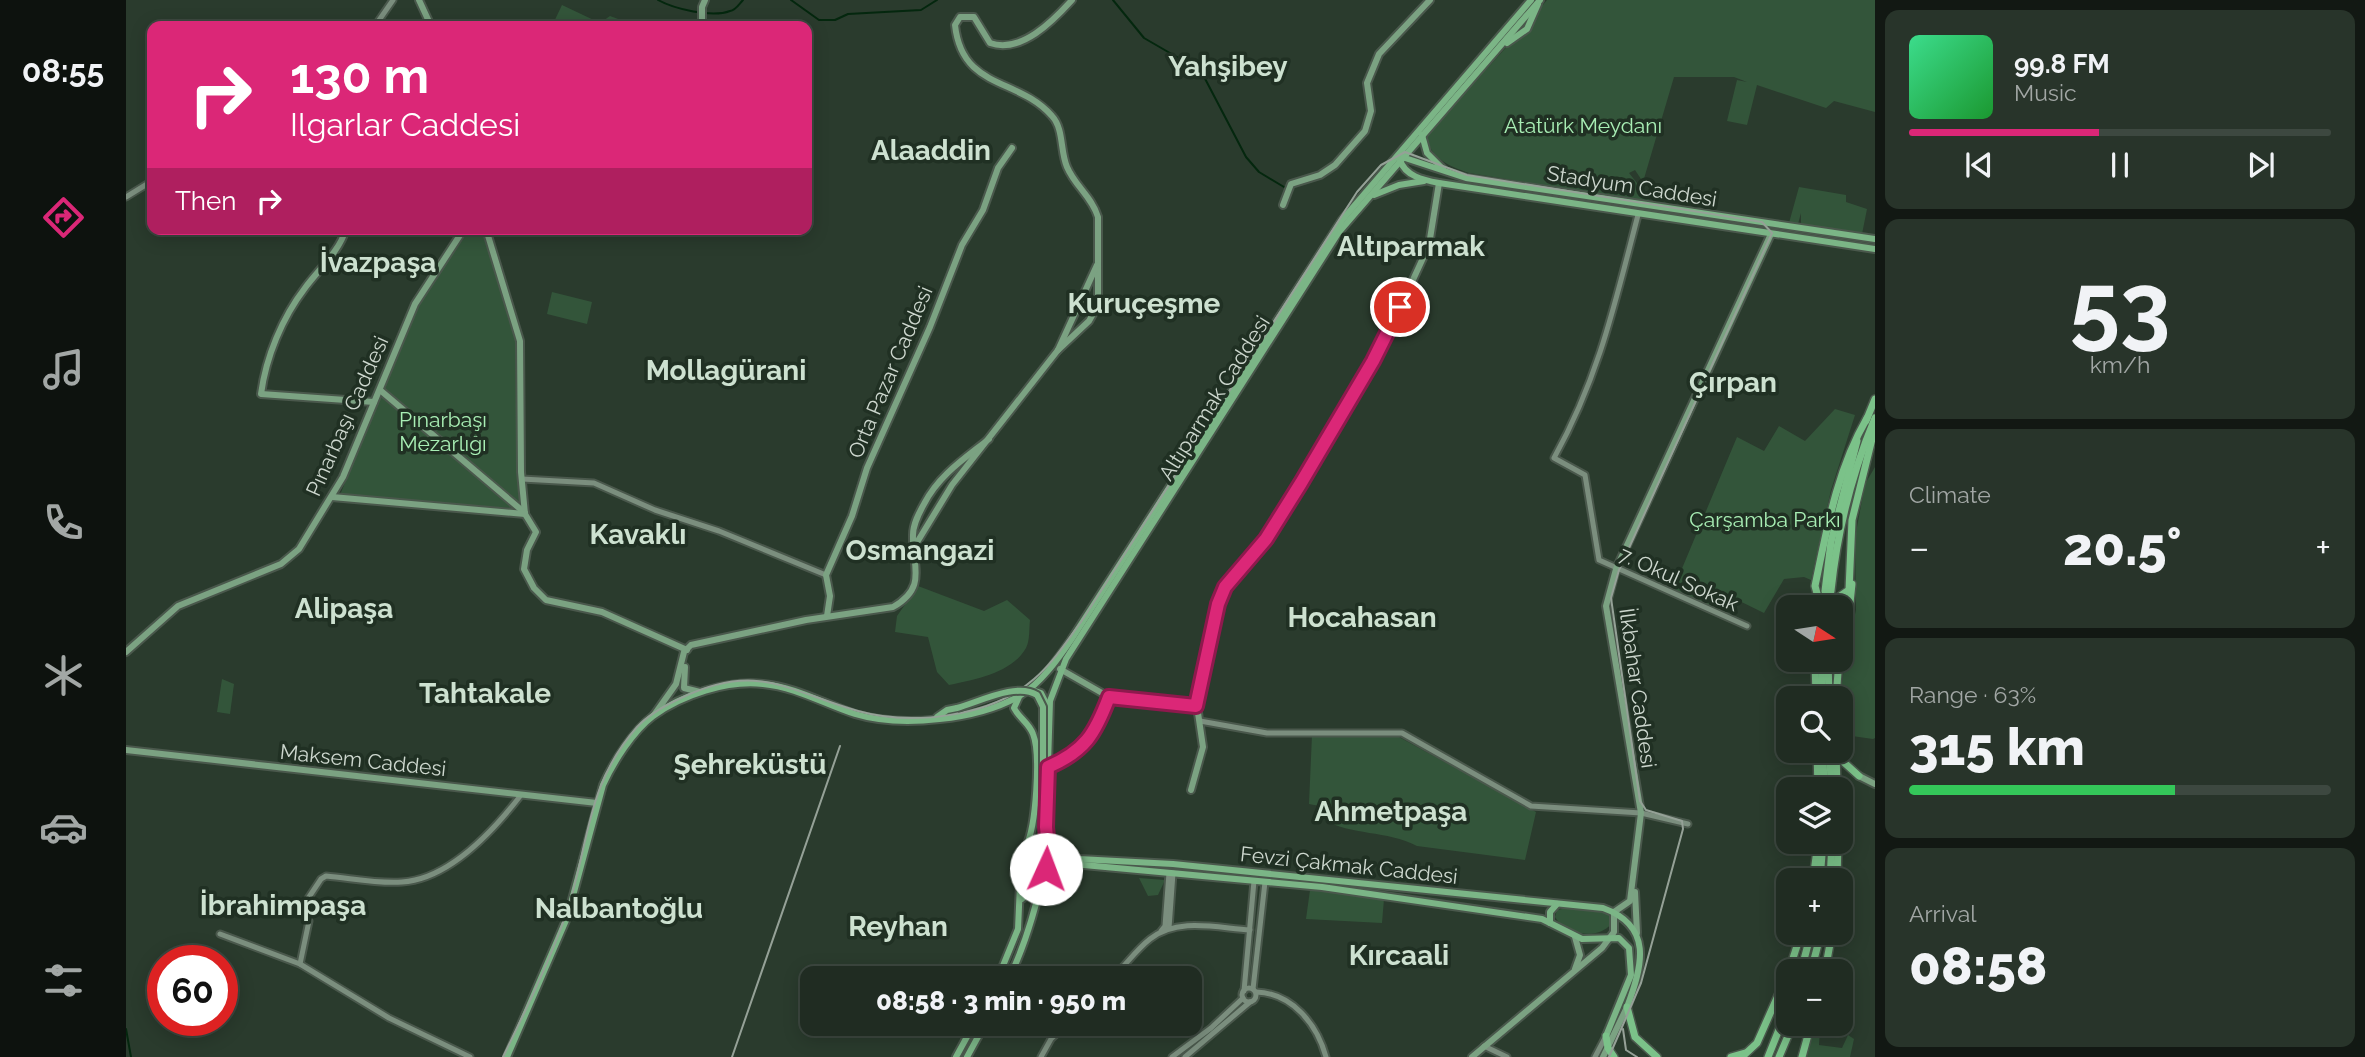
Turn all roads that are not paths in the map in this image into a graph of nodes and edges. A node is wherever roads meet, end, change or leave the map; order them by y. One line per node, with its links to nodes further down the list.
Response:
1 (393, 0): 7 (street)
2 (419, 0): 8 (main road)
3 (1072, 0): 30 (main road)
4 (1430, 0): 22 (main road)
5 (1531, 0): 11 (main road)
6 (1540, 0): 9 (main road)
7 (378, 21)
8 (429, 21)
9 (1422, 135): 12 (main road); 15 (main road)
10 (1012, 148): 44 (main road, Orta Pazar Caddesi)
11 (1403, 148): 12 (main road); 13 (main road)
12 (1402, 159): 13 (main road); 14 (main road, Stadyum Caddesi); 16 (main road); 20 (main road, Altıparmak Caddesi)
13 (1389, 165): 52 (main road, Altıparmak Caddesi)
14 (1437, 169): 15 (main road, Stadyum Caddesi); 16 (main road)
15 (1448, 173): 28 (main road, Stadyum Caddesi)
16 (1418, 177): 17 (main road)
17 (1426, 181): 18 (main road); 20 (main road)
18 (1439, 183): 23 (main road); 58 (main road)
19 (147, 184): 21 (street)
20 (1372, 195): 52 (main road, Altıparmak Caddesi)
21 (126, 197)
22 (1283, 205)
23 (1638, 215): 24 (main road); 42 (street, 7. Okul Sokak)
24 (1771, 234): 29 (main road); 42 (main road, İlkbahar Caddesi)
25 (343, 235): 34 (main road)
26 (460, 235): 32 (main road, Pınarbaşı Caddesi)
27 (488, 235): 38 (main road)
28 (1875, 239)
29 (1875, 249)
30 (1099, 258): 31 (main road); 31 (main road)
31 (1058, 350): 37 (main road)
32 (380, 390): 34 (main road, Pınarbaşı Caddesi); 40 (main road)
33 (1875, 399): 35 (highway)
34 (374, 402): 39 (main road, Pınarbaşı Caddesi)
35 (1871, 418): 45 (highway); 46 (highway)
36 (1875, 426): 43 (highway)
37 (989, 439): 41 (main road); 41 (main road)
38 (522, 479): 40 (main road); 44 (street)
39 (332, 497): 40 (main road); 51 (main road, Pınarbaşı Caddesi)
40 (525, 514): 50 (main road)
41 (914, 550): 48 (main road)
42 (1616, 569): 49 (street, 7. Okul Sokak); 72 (main road, İlkbahar Caddesi)
43 (1852, 572): 46 (highway); 47 (highway)
44 (826, 575): 48 (main road, Orta Pazar Caddesi)
45 (1828, 591)
46 (1816, 594)
47 (1852, 595)
48 (827, 617): 50 (main road)
49 (1746, 626)
50 (687, 650): 55 (main road); 59 (main road)
51 (126, 652)
52 (1063, 657): 53 (main road); 54 (main road)
53 (1060, 669): 57 (main road); 60 (main road)
54 (1029, 689): 56 (main road); 60 (main road)
55 (702, 692): 59 (main road); 61 (main road)
56 (1020, 695): 61 (main road); 75 (main road)
57 (1109, 697): 58 (main road); 65 (main road)
58 (1196, 706): 62 (main road)
59 (651, 718): 71 (main road)
60 (1048, 718): 65 (main road)
61 (934, 719): 74 (main road, bridge)
62 (1200, 722): 69 (main road); 72 (street)
63 (126, 750): 70 (main road, Maksem Caddesi)
64 (1843, 763): 66 (highway)
65 (1048, 767): 74 (main road)
66 (1859, 776): 67 (highway); 68 (main road)
67 (1838, 777)
68 (1875, 784)
69 (1191, 790)
70 (522, 795): 71 (main road, Maksem Caddesi); 97 (street)
71 (597, 803): 118 (main road)
72 (1641, 813): 73 (street); 83 (main road, İlkbahar Caddesi)
73 (1688, 824)
74 (1046, 827): 76 (main road)
75 (1026, 846): 76 (main road); 77 (main road)
76 (1046, 848): 79 (main road); 87 (main road, Fevzi Çakmak Caddesi)
77 (1021, 859): 79 (main road); 85 (main road)
78 (1073, 864): 79 (main road); 80 (main road); 84 (main road)
79 (1044, 867): 84 (main road)
80 (1171, 873): 81 (main road); 90 (street); 92 (street)
81 (1254, 881): 82 (main road); 91 (street)
82 (1265, 882): 89 (main road); 102 (street)
83 (1634, 883): 88 (main road); 93 (main road, İlkbahar Caddesi)
84 (1039, 895): 86 (main road)
85 (1021, 903): 86 (main road); 98 (main road)
86 (1037, 903): 99 (main road)
87 (1559, 904): 88 (main road, Fevzi Çakmak Caddesi); 89 (main road)
88 (1614, 912): 93 (main road); 96 (main road)
89 (1550, 923): 95 (main road)
90 (1169, 928): 91 (street); 92 (street)
91 (1250, 930): 103 (street)
92 (1160, 932): 100 (street)
93 (1637, 933): 106 (main road)
94 (220, 934): 97 (street)
95 (1573, 936): 96 (main road); 101 (main road)
96 (1612, 937): 101 (main road); 110 (main road)
97 (300, 964): 117 (street)
98 (1003, 966)
99 (1015, 966)
100 (1123, 966)
101 (1570, 976): 114 (main road)
102 (1254, 991): 103 (street); 104 (street); 124 (street)
103 (1243, 995): 104 (street); 122 (street)
104 (1250, 1002): 123 (street)
105 (1776, 1003): 116 (highway)
106 (1627, 1007): 115 (main road); 130 (highway)
107 (967, 1036): 119 (main road)
108 (978, 1036): 120 (main road)
109 (1054, 1036): 121 (street)
110 (1606, 1036): 115 (highway); 127 (street)
111 (1776, 1036): 132 (highway)
112 (1788, 1036): 133 (highway)
113 (1808, 1036): 134 (highway)
114 (1484, 1046): 125 (main road); 126 (street)
115 (1608, 1048): 128 (main road); 129 (highway)
116 (1745, 1056): 131 (highway)
117 (470, 1057)
118 (507, 1057)
119 (956, 1057)
120 (967, 1057)
121 (1041, 1057)
122 (1171, 1057)
123 (1185, 1057)
124 (1326, 1057)
125 (1472, 1057)
126 (1507, 1057)
127 (1595, 1057)
128 (1603, 1057)
129 (1615, 1057)
130 (1657, 1057)
131 (1731, 1057)
132 (1768, 1057)
133 (1779, 1057)
134 (1802, 1057)

